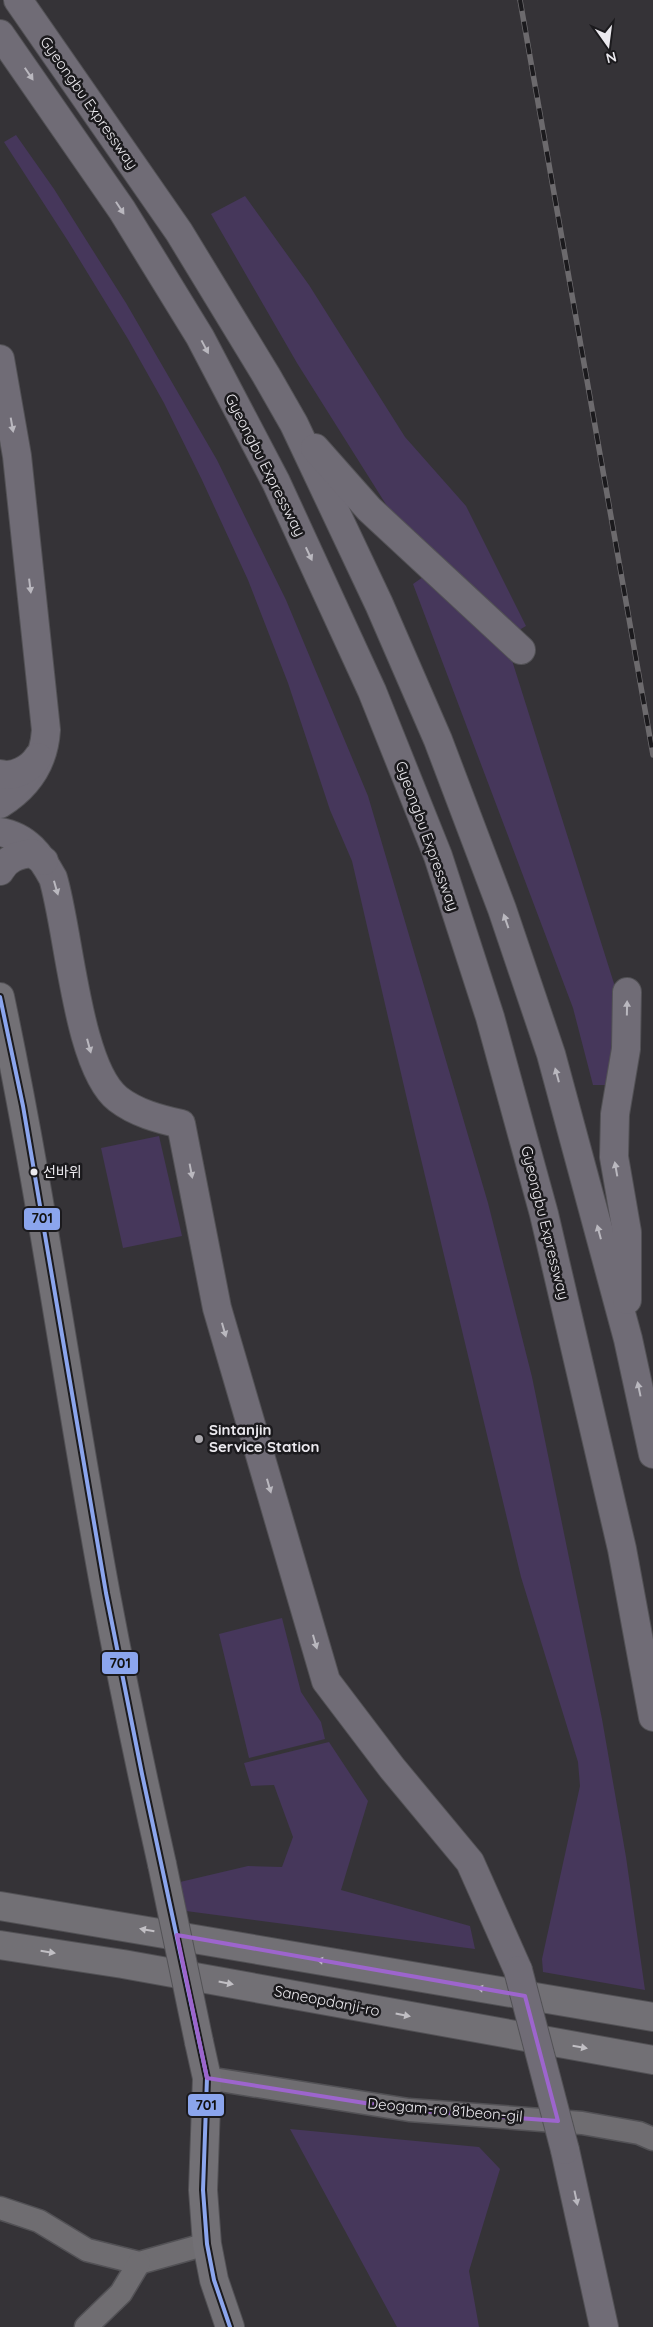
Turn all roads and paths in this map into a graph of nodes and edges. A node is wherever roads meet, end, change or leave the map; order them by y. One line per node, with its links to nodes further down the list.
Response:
1 (18, 0): 4 (highway, Gyeongbu Expressway)
2 (0, 34): 16 (highway, Gyeongbu Expressway, one-way to 16)
3 (0, 360): 6 (highway, one-way to 6)
4 (294, 424): 5 (highway); 14 (highway, Gyeongbu Expressway, one-way to 4)
5 (521, 650)
6 (45, 745): 7 (highway); 8 (highway)
7 (0, 774)
8 (0, 804)
9 (0, 832): 10 (highway)
10 (44, 861): 11 (highway); 28 (highway, one-way to 28, bridge)
11 (0, 871)
12 (627, 992): 14 (highway, one-way to 12)
13 (0, 997): 21 (street, bridge)
14 (628, 1340): 15 (highway, Gyeongbu Expressway, one-way to 14)
15 (653, 1454)
16 (653, 1717)
17 (0, 1906): 19 (street, one-way to 17)
18 (0, 1945): 20 (street, Saneopdanji-ro, one-way to 20)
19 (653, 2017)
20 (653, 2060)
21 (207, 2078): 22 (street, Deogam-ro 81beon-gil); 24 (street)
22 (653, 2139)
23 (0, 2208): 25 (street)
24 (207, 2244): 25 (street); 27 (street)
25 (139, 2262): 26 (street)
26 (86, 2327)
27 (230, 2327)
28 (604, 2327)

